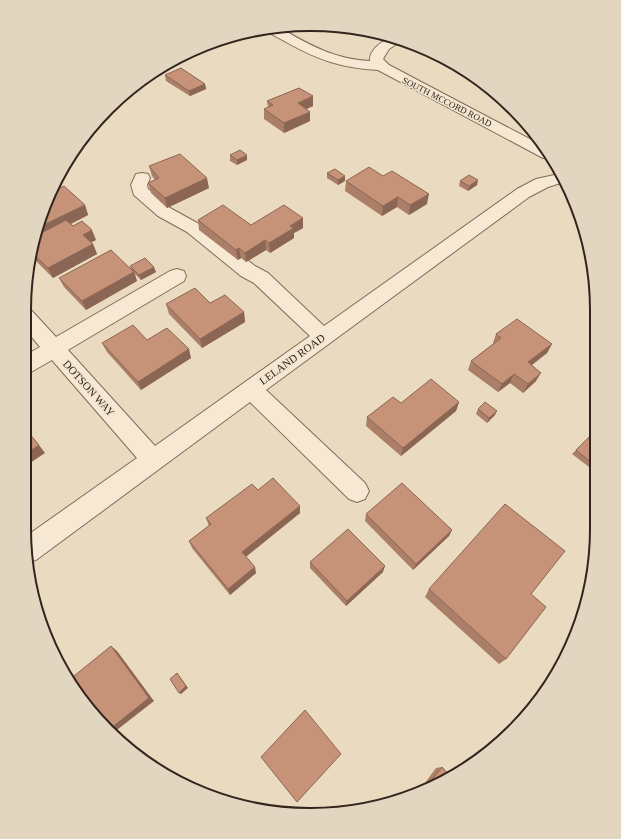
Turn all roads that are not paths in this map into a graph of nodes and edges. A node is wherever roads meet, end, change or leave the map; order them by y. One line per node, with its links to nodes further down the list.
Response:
1 (280, 33): 3 (street)
2 (389, 43): 3 (street)
3 (381, 66): 4 (street, SOUTH MCCORD ROAD)
4 (539, 150)
5 (142, 178): 9 (street)
6 (557, 179): 9 (street, LELAND ROAD)
7 (177, 276): 10 (street)
8 (31, 324): 10 (street, DOTSON WAY)
9 (323, 337): 12 (street, LELAND ROAD)
10 (53, 348): 11 (street); 13 (street, DOTSON WAY)
11 (31, 362)
12 (250, 389): 13 (street, LELAND ROAD); 14 (street)
13 (153, 460): 15 (street, LELAND ROAD)
14 (357, 491)
15 (32, 547)

